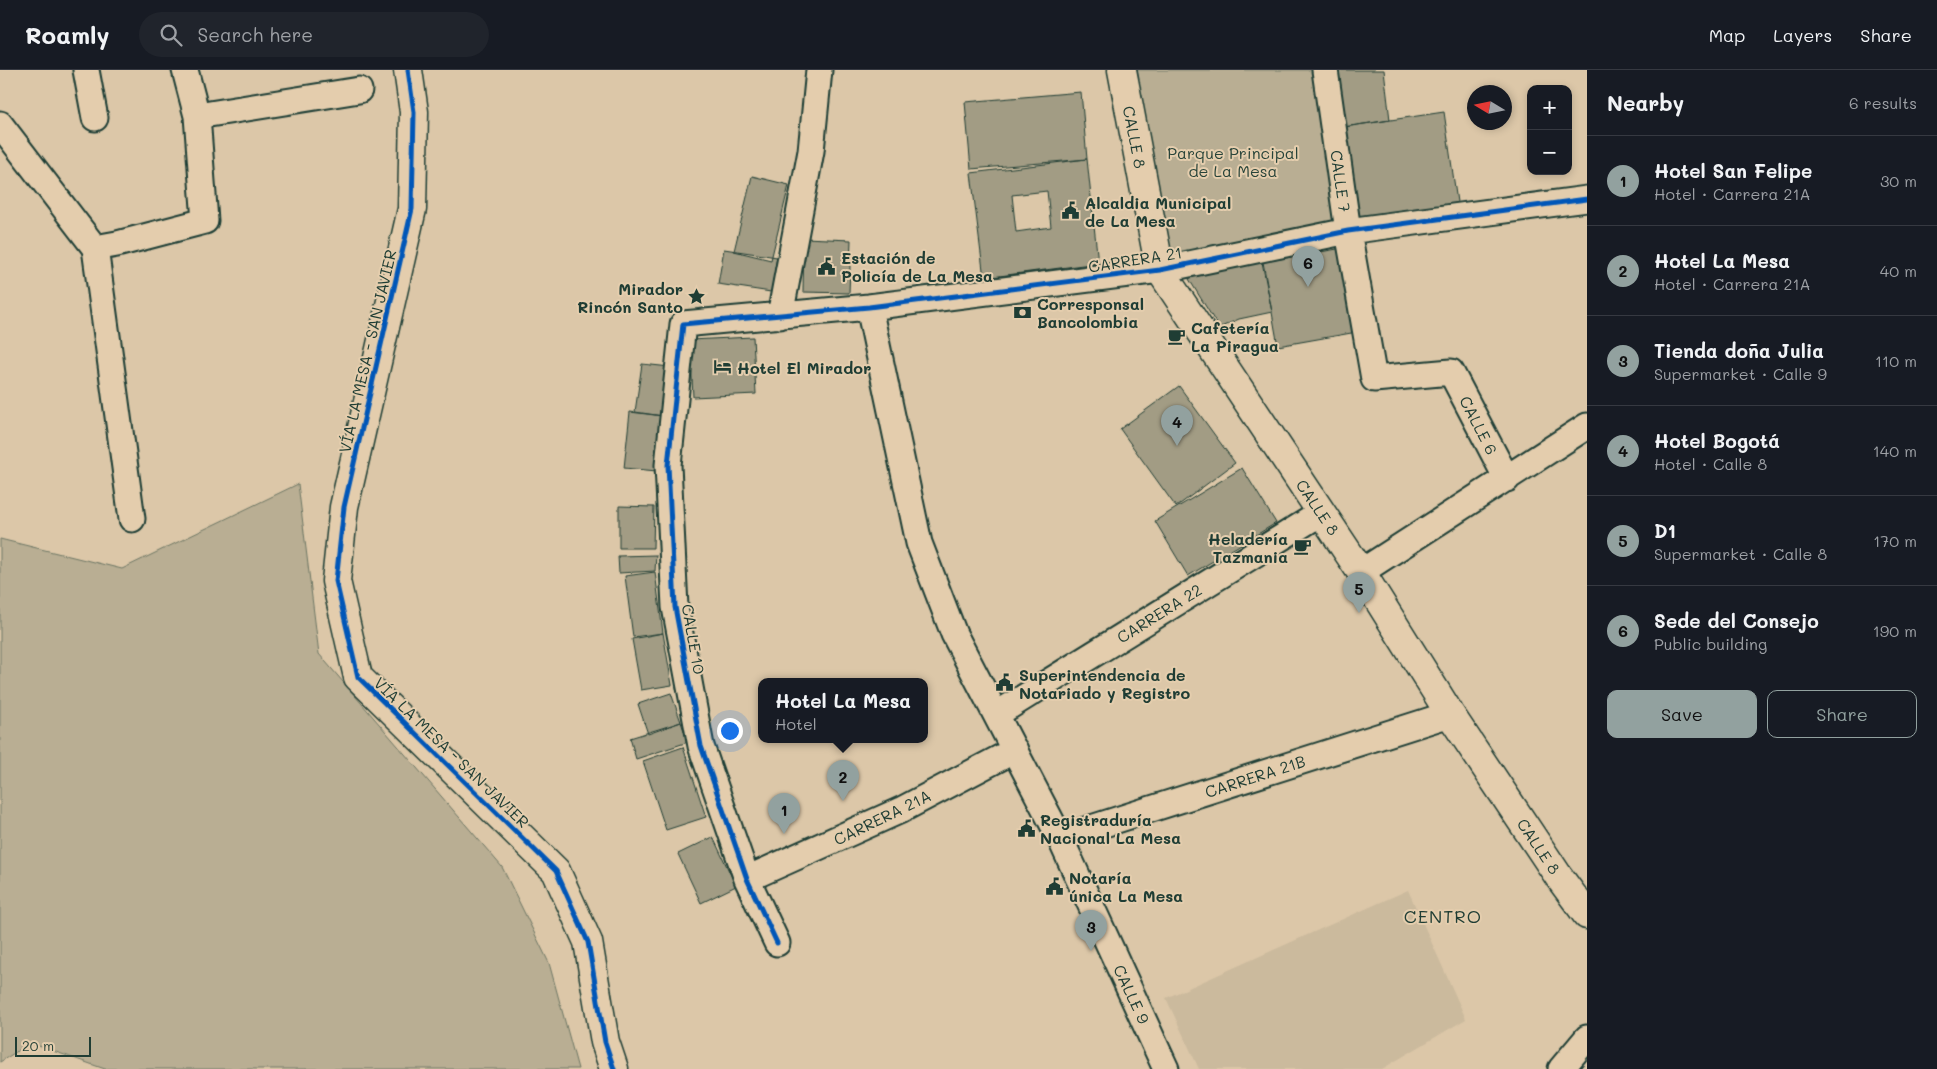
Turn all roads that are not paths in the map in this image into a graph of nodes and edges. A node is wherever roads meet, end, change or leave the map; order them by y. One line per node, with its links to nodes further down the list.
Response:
1 (86, 70): 9 (street)
2 (185, 70): 8 (street)
3 (408, 70): 32 (street, VÍA LA MESA - SAN JAVIER)
4 (819, 70): 16 (street)
5 (1122, 70): 14 (street, CALLE 8)
6 (1325, 70): 12 (street, CALLE 7)
7 (359, 90): 8 (street)
8 (198, 116): 13 (street)
9 (95, 118)
10 (0, 124): 13 (street)
11 (1587, 199): 12 (street, CARRERA 21)
12 (1348, 231): 14 (street, CARRERA 21); 18 (street, CALLE 7)
13 (95, 248): 22 (street)
14 (1160, 270): 15 (street, CARRERA 21); 21 (street, CALLE 8)
15 (869, 307): 16 (street, CARRERA 21); 24 (street, CALLE 9)
16 (780, 316): 17 (street, CARRERA 21)
17 (683, 324): 28 (street, CALLE 10)
18 (1451, 372): 20 (street, CALLE 6)
19 (1587, 426): 20 (street)
20 (1506, 479): 23 (street)
21 (1321, 513): 23 (street, CALLE 8); 24 (street, CARRERA 22)
22 (132, 520)
23 (1361, 572): 25 (street, CALLE 8)
24 (997, 714): 26 (street, CALLE 9)
25 (1450, 714): 27 (street, CARRERA 21B); 29 (street, CALLE 8)
26 (1015, 750): 27 (street, CALLE 9); 28 (street, CARRERA 21A)
27 (1060, 838): 33 (street, CALLE 9)
28 (747, 879): 30 (street, CALLE 10)
29 (1587, 915)
30 (778, 943)
31 (1587, 1038): 34 (street)
32 (614, 1069)
33 (1166, 1069)
34 (1561, 1069)

